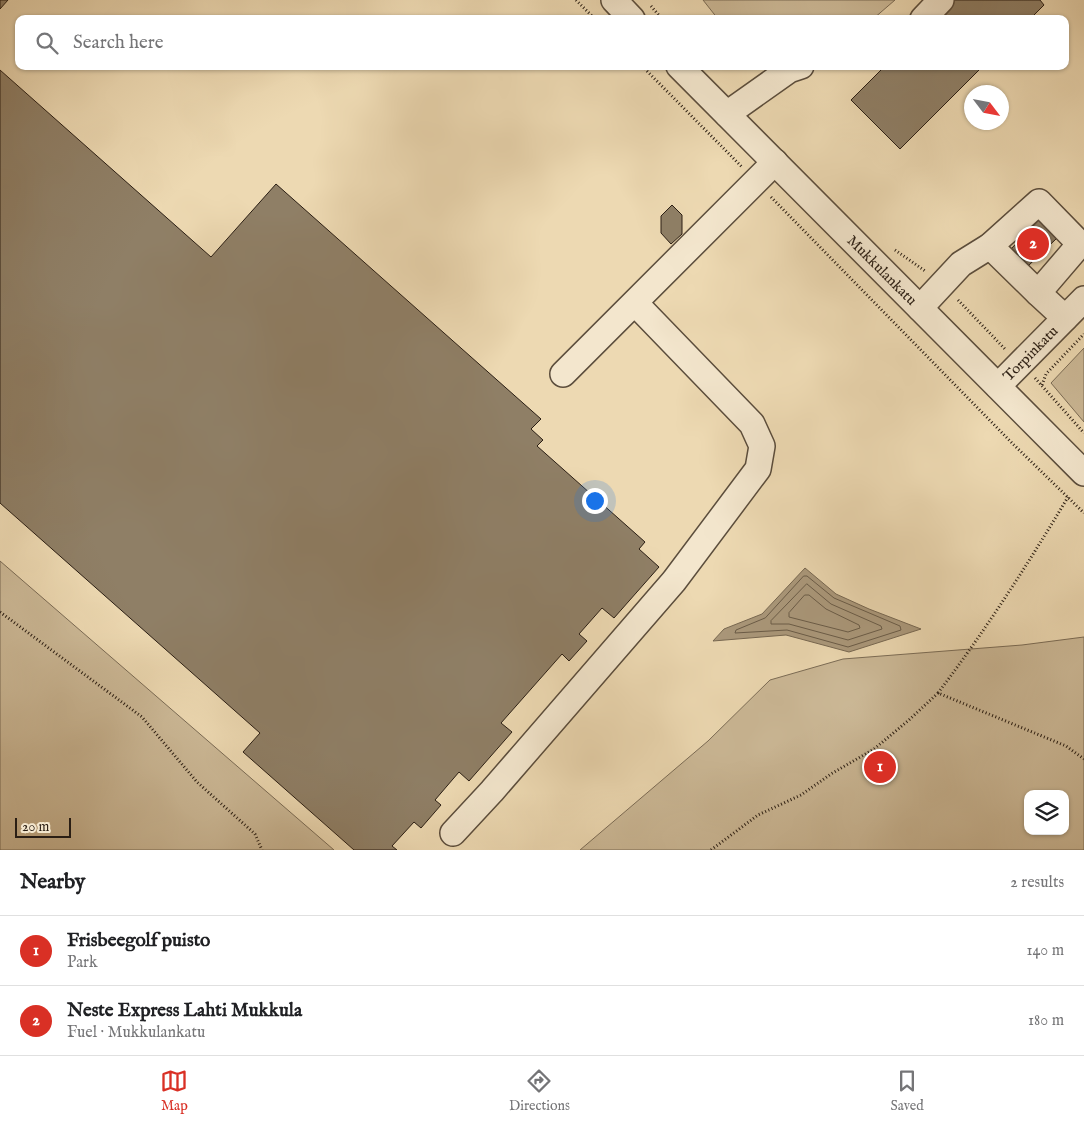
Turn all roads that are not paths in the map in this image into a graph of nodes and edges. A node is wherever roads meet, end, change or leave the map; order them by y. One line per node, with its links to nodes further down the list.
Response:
1 (614, 0): 3 (street)
2 (941, 0): 4 (street)
3 (628, 15)
4 (927, 15)
5 (683, 70): 7 (street, Mukkulankatu)
6 (789, 70): 7 (street)
7 (727, 114): 8 (street, Mukkulankatu)
8 (775, 162): 12 (street); 13 (street, Mukkulankatu)
9 (990, 246): 10 (street); 10 (street); 13 (street)
10 (1038, 293): 14 (street)
11 (1084, 299): 14 (street, Torpinkatu)
12 (635, 302): 15 (street); 18 (street)
13 (920, 308): 16 (street, Mukkulankatu)
14 (1065, 318): 16 (street, Torpinkatu)
15 (564, 374)
16 (998, 386): 17 (street, Mukkulankatu)
17 (1084, 473)
18 (452, 833)

